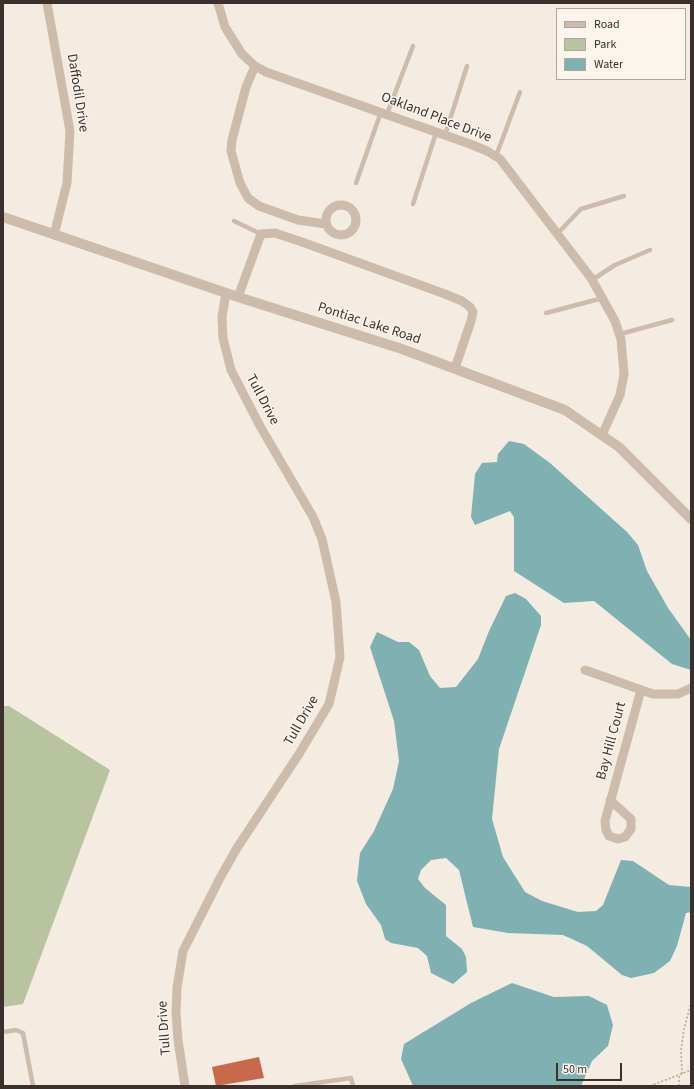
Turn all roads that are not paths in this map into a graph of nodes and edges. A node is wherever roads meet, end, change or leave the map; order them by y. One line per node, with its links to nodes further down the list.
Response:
1 (47, 3): 18 (street, Daffodil Drive)
2 (218, 3): 4 (street, Oakland Place Drive)
3 (413, 46): 7 (lane)
4 (255, 66): 7 (street, Oakland Place Drive); 15 (street)
5 (467, 66): 8 (lane)
6 (520, 92): 9 (lane)
7 (384, 113): 8 (street, Oakland Place Drive); 10 (lane)
8 (441, 134): 9 (street, Oakland Place Drive); 12 (lane)
9 (496, 156): 16 (street, Oakland Place Drive)
10 (356, 183)
11 (624, 196): 16 (lane)
12 (412, 204)
13 (3, 218): 18 (street, Pontiac Lake Road)
14 (234, 221): 17 (lane)
15 (326, 224)
16 (558, 233): 20 (street, Oakland Place Drive)
17 (261, 234): 22 (street); 27 (street)
18 (54, 235): 21 (street, Pontiac Lake Road)
19 (650, 250): 20 (lane)
20 (592, 280): 23 (street, Oakland Place Drive)
21 (226, 293): 22 (street, Pontiac Lake Road); 36 (street, Tull Drive)
22 (238, 297): 27 (street, Pontiac Lake Road)
23 (604, 298): 24 (lane); 26 (street, Oakland Place Drive)
24 (546, 314)
25 (672, 320): 26 (lane)
26 (620, 334): 28 (street, Oakland Place Drive)
27 (455, 368): 28 (street, Pontiac Lake Road)
28 (602, 435): 29 (street, Pontiac Lake Road)
29 (691, 520)
30 (585, 670): 32 (street)
31 (691, 688): 32 (street)
32 (641, 690): 33 (street, Bay Hill Court)
33 (610, 800)
34 (3, 1032): 35 (lane)
35 (34, 1086)
36 (185, 1086)
37 (295, 1086): 38 (lane)
38 (353, 1086)

